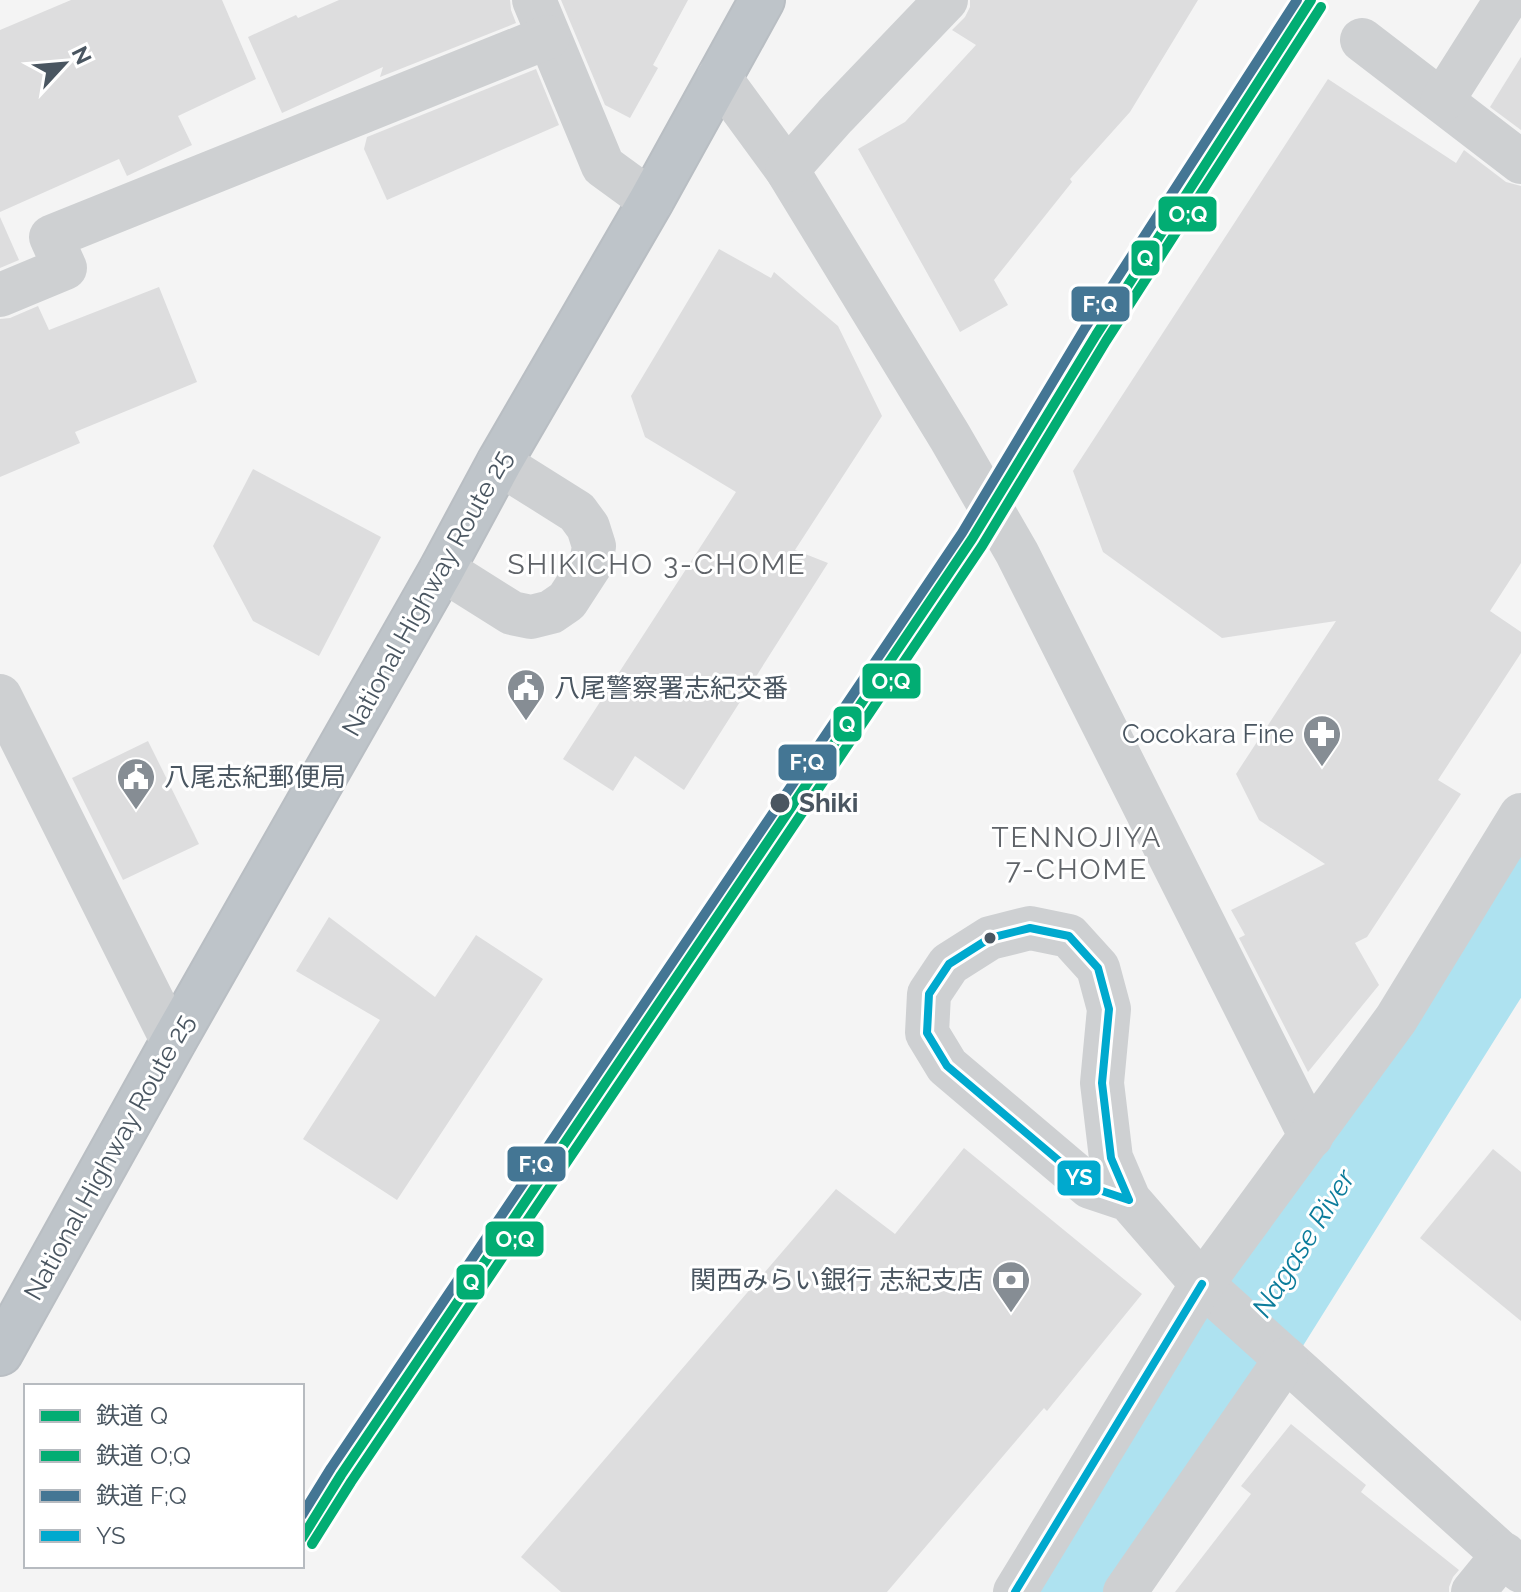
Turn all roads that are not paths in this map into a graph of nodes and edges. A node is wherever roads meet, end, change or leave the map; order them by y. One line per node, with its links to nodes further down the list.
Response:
1 (762, 0): 6 (highway, National Highway Route 25)
2 (946, 0): 9 (street)
3 (1506, 0): 7 (street)
4 (541, 18): 10 (street); 11 (street)
5 (1362, 40): 7 (street)
6 (719, 77): 9 (street); 10 (highway, National Highway Route 25)
7 (1442, 101): 8 (street)
8 (1521, 162)
9 (787, 170): 17 (street)
10 (651, 201): 12 (highway, National Highway Route 25)
11 (0, 295)
12 (499, 463): 13 (highway, National Highway Route 25); 13 (street)
13 (442, 569): 16 (highway, National Highway Route 25)
14 (0, 696): 16 (street)
15 (1521, 815): 17 (street)
16 (173, 1042): 20 (highway, National Highway Route 25)
17 (1311, 1137): 19 (street)
18 (1129, 1200): 18 (street); 19 (street)
19 (1202, 1284): 21 (street); 23 (street)
20 (0, 1353)
21 (1286, 1359): 22 (street); 24 (street)
22 (1512, 1563): 25 (street)
23 (1015, 1592)
24 (1125, 1592)
25 (1473, 1592)

